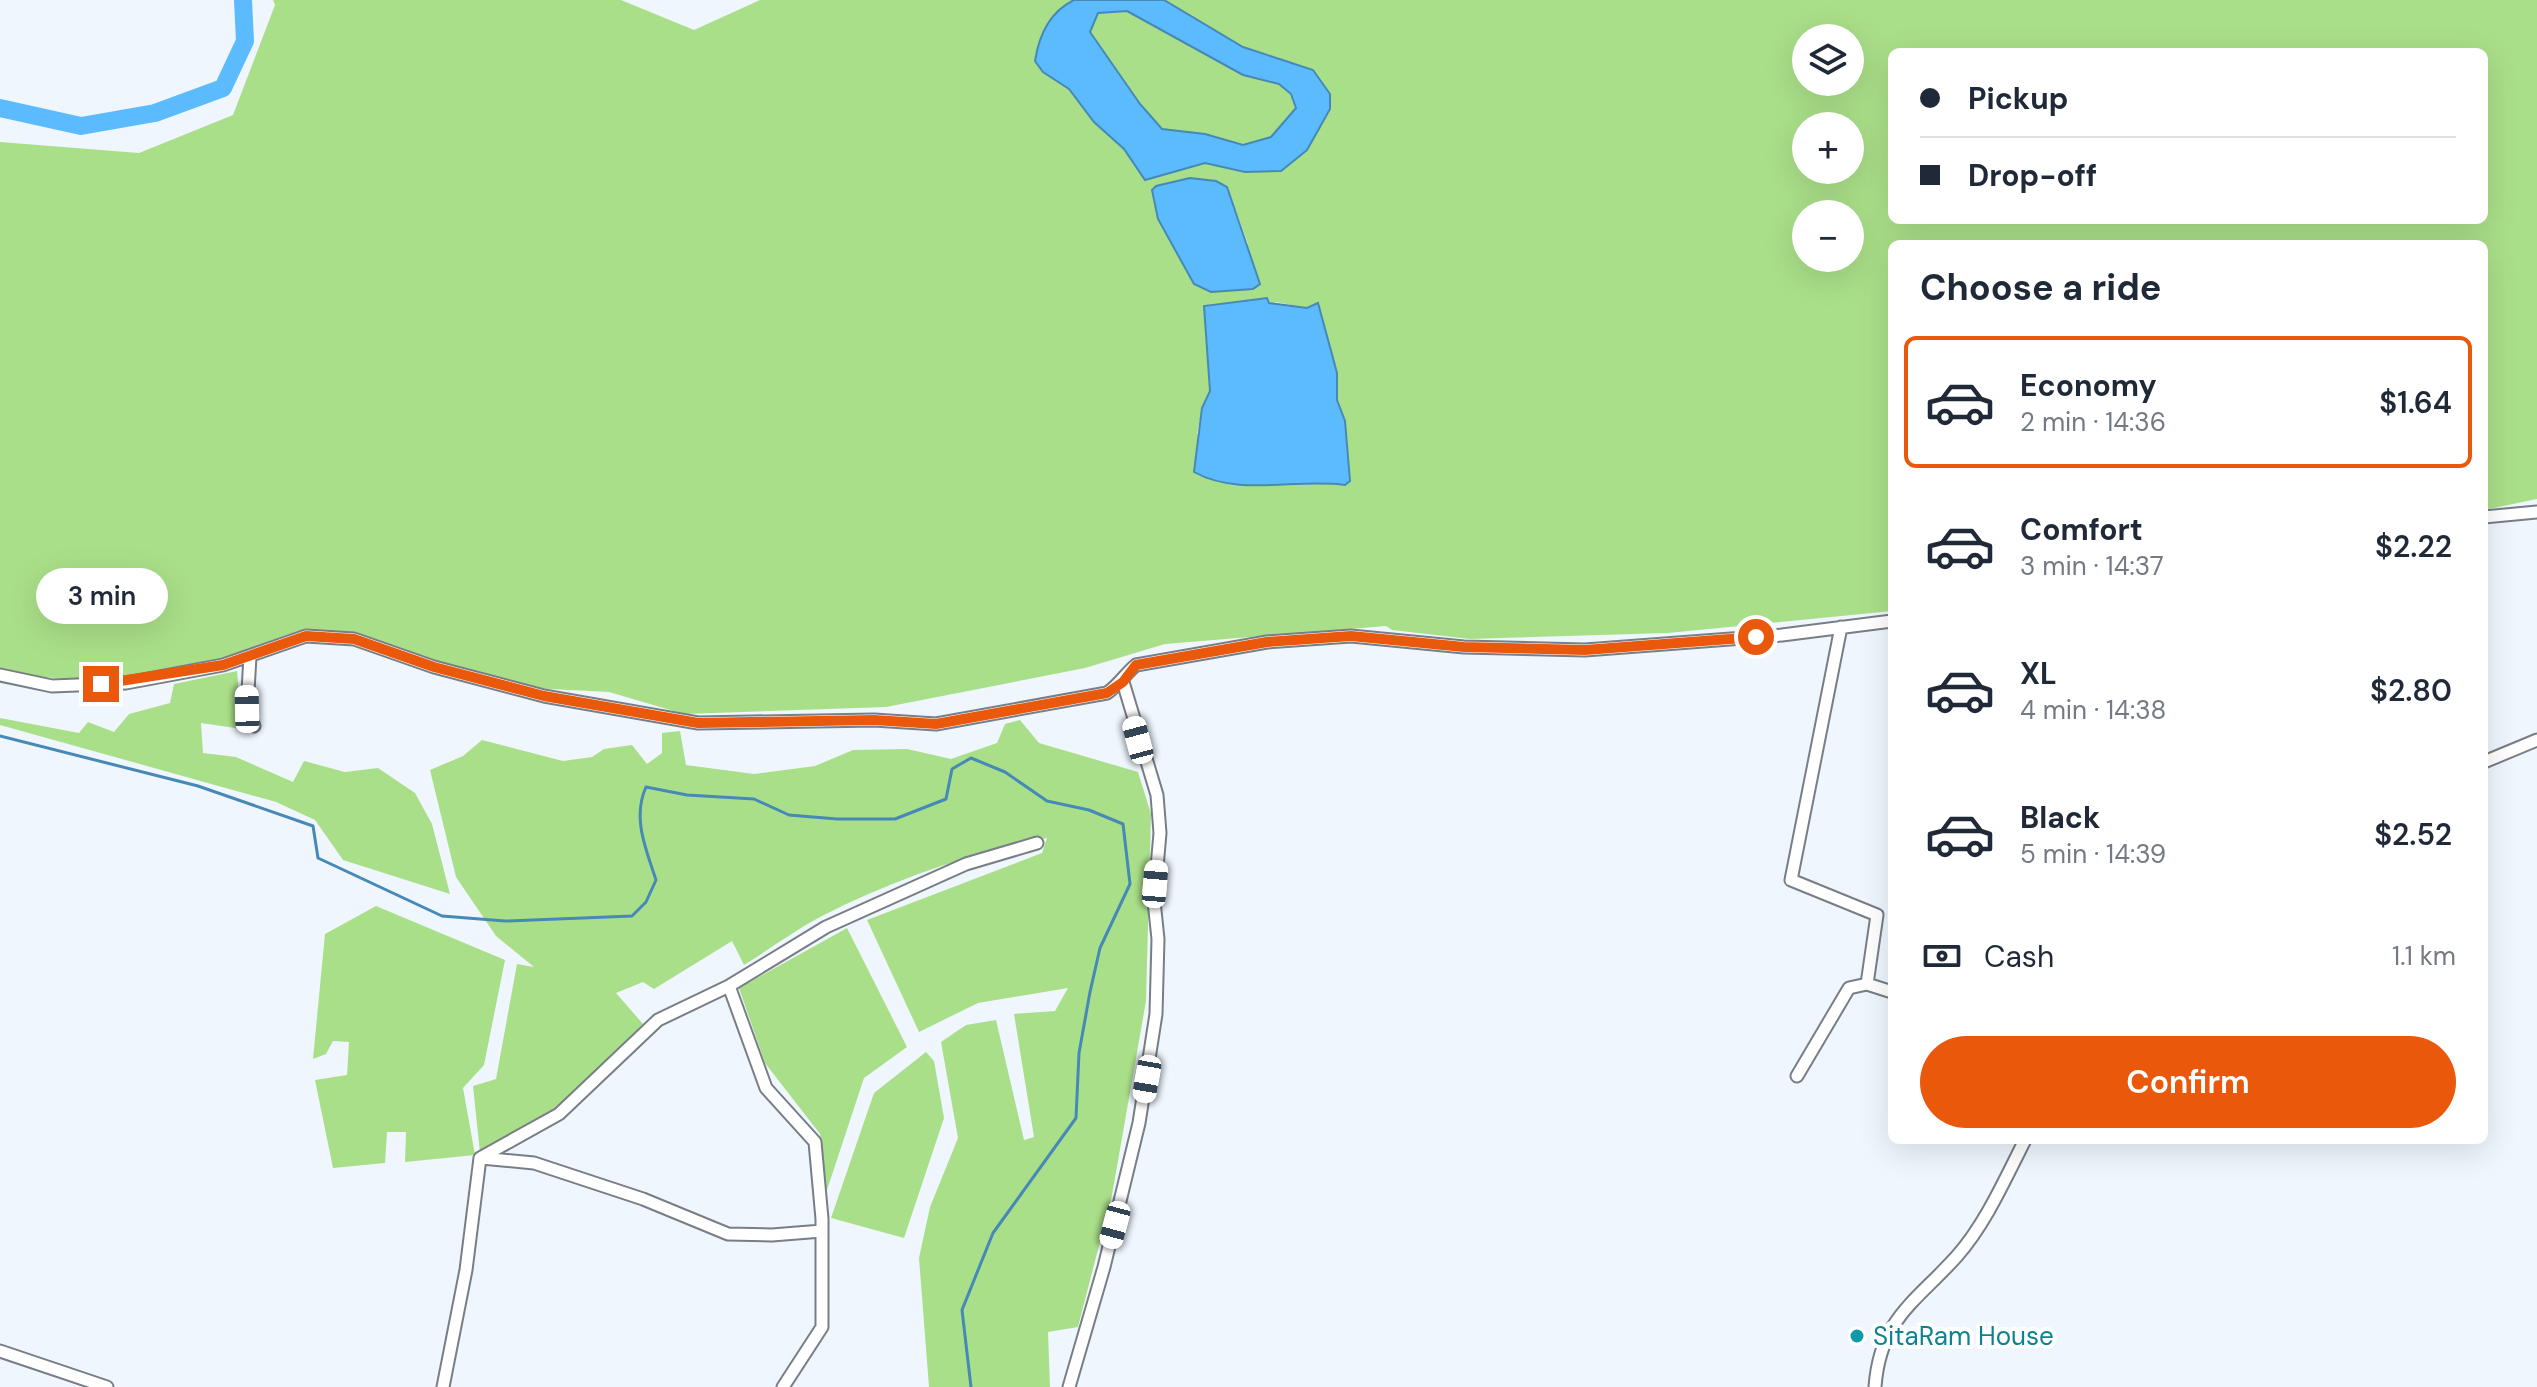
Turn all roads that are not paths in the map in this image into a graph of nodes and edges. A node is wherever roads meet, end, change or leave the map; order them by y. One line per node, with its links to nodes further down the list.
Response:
1 (2537, 512): 2 (street)
2 (2488, 517)
3 (1888, 621): 4 (street)
4 (1841, 627): 7 (street); 12 (street)
5 (250, 656): 6 (street); 7 (street); 8 (street)
6 (0, 675)
7 (1123, 682): 23 (street)
8 (254, 726)
9 (2537, 740): 10 (street)
10 (2488, 760)
11 (1037, 843): 13 (street)
12 (1867, 984): 14 (street); 15 (street)
13 (729, 986): 17 (street); 18 (street)
14 (1888, 991)
15 (1797, 1076)
16 (2023, 1144): 24 (street)
17 (480, 1158): 18 (street); 21 (street)
18 (822, 1231): 22 (street)
19 (0, 1351): 20 (street)
20 (107, 1387)
21 (443, 1387)
22 (783, 1387)
23 (1069, 1387)
24 (1875, 1387)

